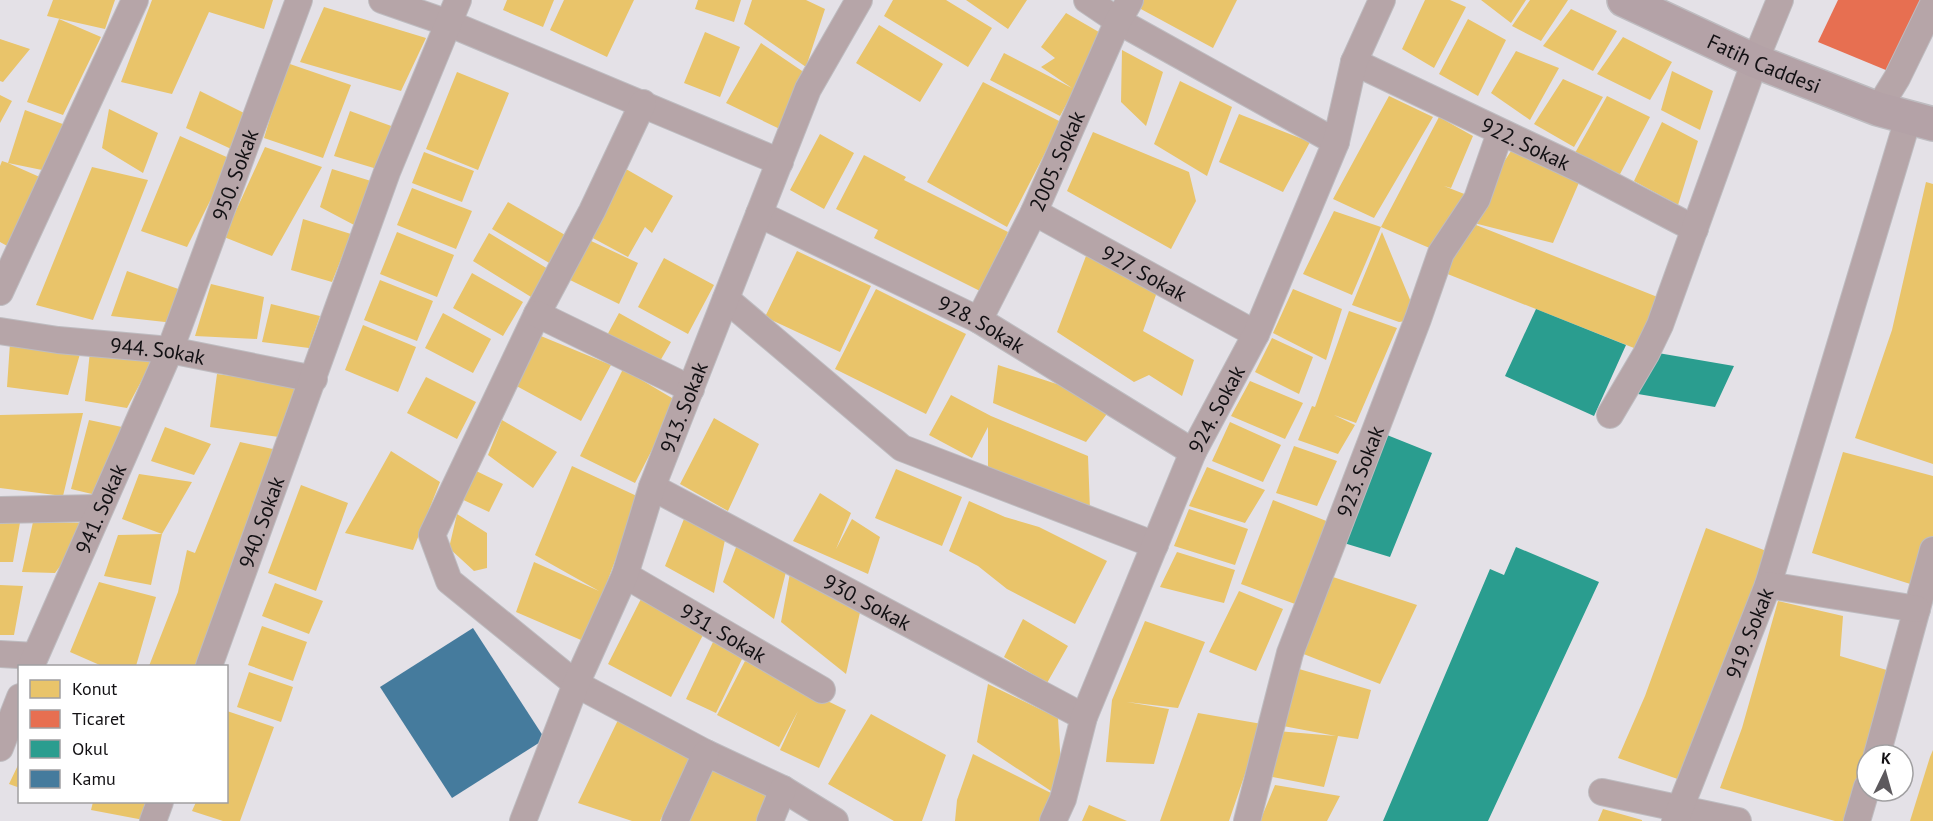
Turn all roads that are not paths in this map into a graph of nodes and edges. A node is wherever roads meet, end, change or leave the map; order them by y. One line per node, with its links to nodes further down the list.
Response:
1 (135, 0): 22 (street)
2 (299, 0): 28 (street, 950. Sokak)
3 (382, 0): 10 (street)
4 (1087, 0): 11 (street)
5 (1382, 0): 13 (street, 924. Sokak)
6 (1624, 0): 12 (main road, Fatih Caddesi)
7 (1780, 0): 12 (street)
8 (853, 2): 18 (street, 913. Sokak)
9 (1933, 4): 15 (street)
10 (453, 11): 14 (street); 29 (street, 940. Sokak)
11 (1124, 11): 17 (street); 19 (street, 2005. Sokak)
12 (1755, 61): 15 (main road, Fatih Caddesi); 21 (street)
13 (1354, 62): 16 (street, 922. Sokak); 17 (street, 924. Sokak)
14 (644, 103): 18 (street); 24 (street)
15 (1913, 121): 39 (street)
16 (1500, 133): 21 (street, 922. Sokak); 62 (street, 923. Sokak)
17 (1336, 142): 27 (street, 924. Sokak)
18 (780, 162): 20 (street, 913. Sokak)
19 (1034, 212): 25 (street, 2005. Sokak); 27 (street, 927. Sokak)
20 (759, 214): 23 (street, 913. Sokak); 25 (street, 928. Sokak)
21 (1695, 229): 31 (street)
22 (0, 292)
23 (726, 299): 30 (street, 913. Sokak); 36 (street)
24 (537, 314): 30 (street); 44 (street)
25 (979, 320): 32 (street, 928. Sokak)
26 (0, 331): 28 (street, 944. Sokak)
27 (1256, 334): 32 (street, 924. Sokak)
28 (170, 350): 29 (street, 944. Sokak); 34 (street, 941. Sokak)
29 (314, 379): 43 (street, 940. Sokak)
30 (691, 389): 33 (street, 913. Sokak)
31 (1610, 415)
32 (1193, 452): 36 (street, 924. Sokak)
33 (652, 487): 38 (street, 913. Sokak); 47 (street, 930. Sokak)
34 (98, 508): 35 (street); 42 (street, 941. Sokak)
35 (0, 510)
36 (1155, 546): 47 (street, 924. Sokak)
37 (1933, 550): 40 (street)
38 (625, 575): 44 (street, 913. Sokak); 45 (street, 931. Sokak)
39 (1768, 585): 40 (street, 919. Sokak); 55 (street, 919. Sokak)
40 (1917, 609): 48 (street)
41 (0, 654): 42 (street)
42 (33, 661)
43 (209, 665)
44 (576, 684): 50 (street); 57 (street, 913. Sokak)
45 (822, 690)
46 (18, 702): 49 (street)
47 (1084, 717): 61 (street, 924. Sokak)
48 (1879, 743)
49 (0, 748)
50 (706, 753): 51 (street); 58 (street)
51 (783, 789): 59 (street); 60 (street)
52 (1602, 792): 55 (street)
53 (159, 803): 56 (street)
54 (1862, 803): 64 (street)
55 (1677, 814): 63 (street)
56 (153, 821)
57 (523, 821)
58 (675, 821)
59 (770, 821)
60 (835, 821)
61 (1053, 821)
62 (1247, 821)
63 (1738, 821)
64 (1857, 821)

